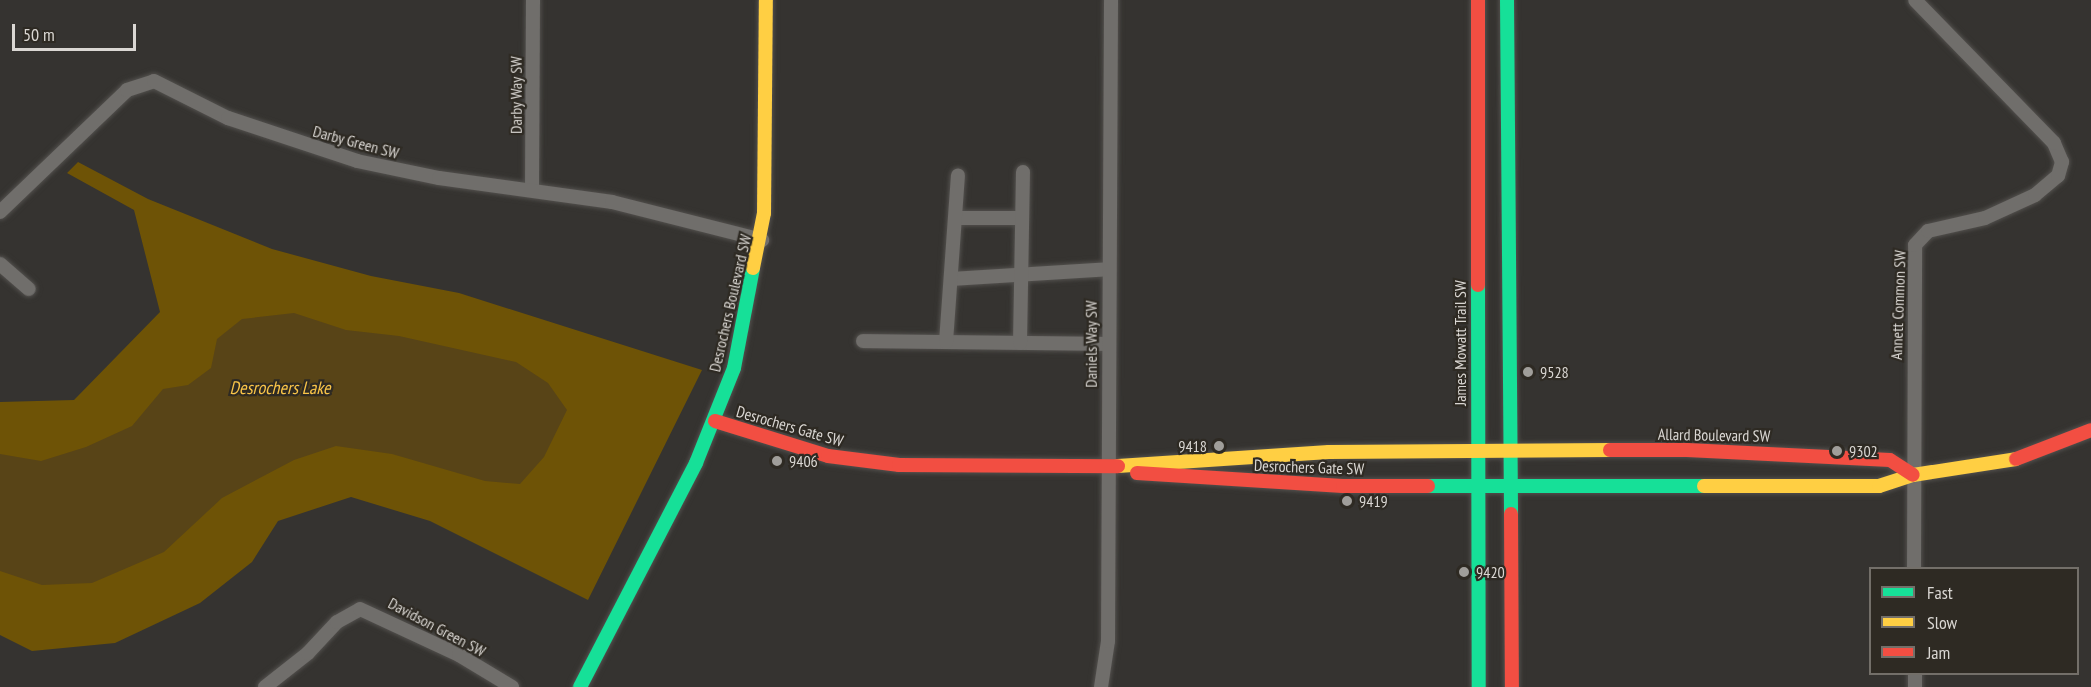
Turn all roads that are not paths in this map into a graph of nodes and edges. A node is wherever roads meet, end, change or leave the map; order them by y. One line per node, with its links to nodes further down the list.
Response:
1 (532, 0): 9 (street, Darby Way SW)
2 (766, 0): 13 (street, Desrochers Boulevard SW)
3 (1111, 0): 15 (street, Daniels Way SW)
4 (1478, 0): 26 (street, James Mowatt Trail SW)
5 (1507, 0): 25 (street)
6 (1915, 0): 28 (street, Annett Common SW)
7 (1023, 172): 12 (street)
8 (958, 175): 11 (street)
9 (531, 190): 10 (street, Darby Green SW); 13 (street, Darby Green SW)
10 (0, 212)
11 (956, 218): 12 (street); 17 (street)
12 (1022, 218): 16 (street)
13 (762, 240): 23 (street, Desrochers Boulevard SW)
14 (0, 264): 18 (street)
15 (1108, 269): 16 (street); 22 (street, Daniels Way SW)
16 (1021, 275): 17 (street); 21 (street)
17 (951, 279): 20 (street)
18 (29, 289)
19 (864, 341): 20 (street)
20 (946, 342): 21 (street)
21 (1020, 343): 22 (street)
22 (1107, 344): 27 (street, Daniels Way SW)
23 (715, 421): 27 (street, Desrochers Gate SW); 34 (street, Desrochers Boulevard SW)
24 (2091, 430): 28 (street)
25 (1510, 451): 26 (street, Desrochers Gate SW); 28 (street, Allard Boulevard SW); 30 (street)
26 (1476, 452): 27 (street, Desrochers Gate SW); 29 (street, James Mowatt Trail SW)
27 (1108, 467): 29 (street, Desrochers Gate SW); 35 (street, Daniels Way SW)
28 (1913, 475): 30 (street); 31 (street, Annett Common SW)
29 (1477, 486): 30 (street, Desrochers Gate SW); 36 (street, James Mowatt Trail SW)
30 (1510, 486): 37 (street)
31 (1914, 567)
32 (265, 687): 33 (street, Davidson Green SW)
33 (512, 687)
34 (580, 687)
35 (1101, 687)
36 (1479, 687)
37 (1512, 687)

